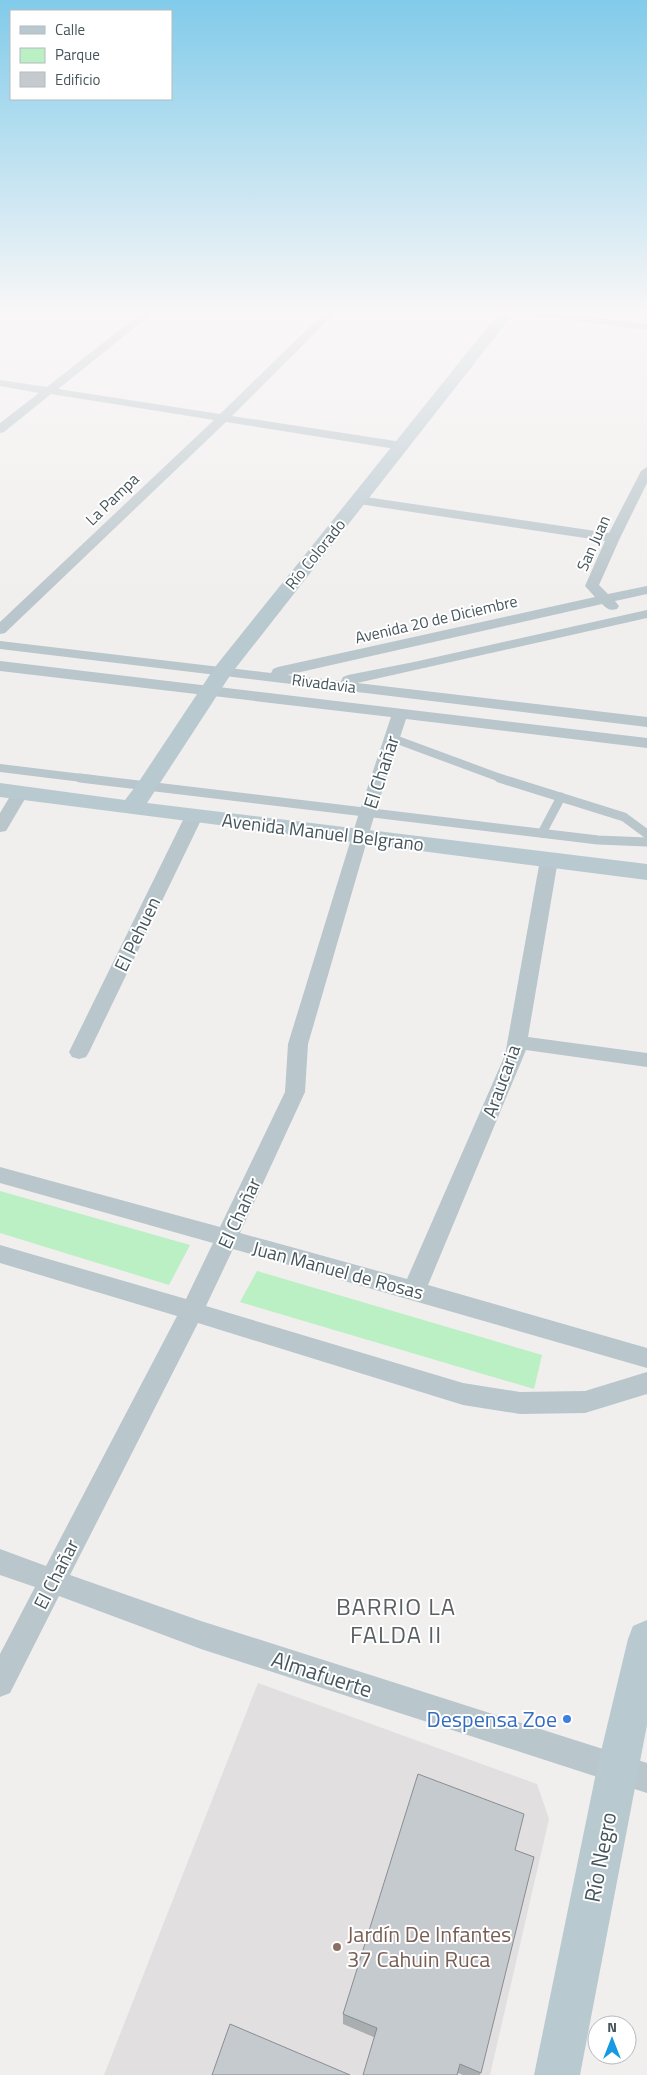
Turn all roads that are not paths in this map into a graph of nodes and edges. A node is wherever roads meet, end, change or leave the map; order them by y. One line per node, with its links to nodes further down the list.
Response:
1 (30, 406): 6 (street)
2 (148, 406): 5 (street)
3 (235, 406): 5 (street, La Pampa)
4 (433, 406): 7 (street, Río Colorado)
5 (223, 418): 7 (street); 15 (street, La Pampa)
6 (0, 429)
7 (402, 446): 9 (street, Río Colorado)
8 (647, 471): 10 (street, San Juan)
9 (359, 500): 10 (street); 18 (street, Río Colorado)
10 (613, 538): 12 (street, San Juan)
11 (647, 590): 12 (street, Avenida 20 de Diciembre)
12 (604, 600): 14 (street, San Juan); 19 (street, Avenida 20 de Diciembre)
13 (647, 614): 14 (street)
14 (627, 619): 20 (street)
15 (0, 630)
16 (0, 645): 18 (street, Rivadavia)
17 (0, 666): 21 (street, Rivadavia)
18 (222, 671): 19 (street, Rivadavia); 21 (street, Río Colorado)
19 (264, 676): 20 (street, Rivadavia); 22 (street, Avenida 20 de Diciembre)
20 (330, 683): 23 (street); 25 (street, Rivadavia)
21 (210, 690): 22 (street, Rivadavia); 29 (street, Río Colorado)
22 (246, 695): 23 (street, Rivadavia)
23 (270, 698): 24 (street, Rivadavia)
24 (400, 713): 26 (street, El Chañar); 27 (street, Rivadavia)
25 (647, 722)
26 (392, 738): 31 (lane); 33 (street, El Chañar)
27 (647, 743)
28 (0, 768): 29 (lane)
29 (147, 787): 32 (street, Río Colorado); 33 (lane)
30 (11, 791): 32 (street, Avenida Manuel Belgrano); 35 (street)
31 (561, 797): 36 (lane); 37 (lane)
32 (131, 807): 34 (street, Avenida Manuel Belgrano)
33 (367, 813): 36 (lane); 38 (street, El Chañar)
34 (194, 816): 38 (street, Avenida Manuel Belgrano); 43 (street, El Pehuen)
35 (0, 827)
36 (542, 833): 39 (lane)
37 (647, 834)
38 (360, 837): 40 (street, Avenida Manuel Belgrano); 46 (street, El Chañar)
39 (647, 842)
40 (549, 860): 41 (street, Avenida Manuel Belgrano); 42 (street, Araucaria)
41 (647, 872)
42 (516, 1042): 44 (street); 48 (street, Araucaria)
43 (79, 1052)
44 (647, 1060)
45 (0, 1175): 46 (street, Juan Manuel de Rosas)
46 (227, 1239): 48 (street, Juan Manuel de Rosas); 49 (street, El Chañar)
47 (0, 1254): 49 (street)
48 (414, 1290): 50 (street, Juan Manuel de Rosas)
49 (192, 1311): 51 (street); 53 (street, El Chañar)
50 (647, 1358)
51 (647, 1383)
52 (0, 1562): 53 (street, Almafuerte)
53 (53, 1580): 55 (street, El Chañar); 56 (street, Almafuerte)
54 (647, 1639): 56 (street, Río Negro)
55 (0, 1684)
56 (632, 1773): 57 (street, Río Negro)
57 (557, 2075)

